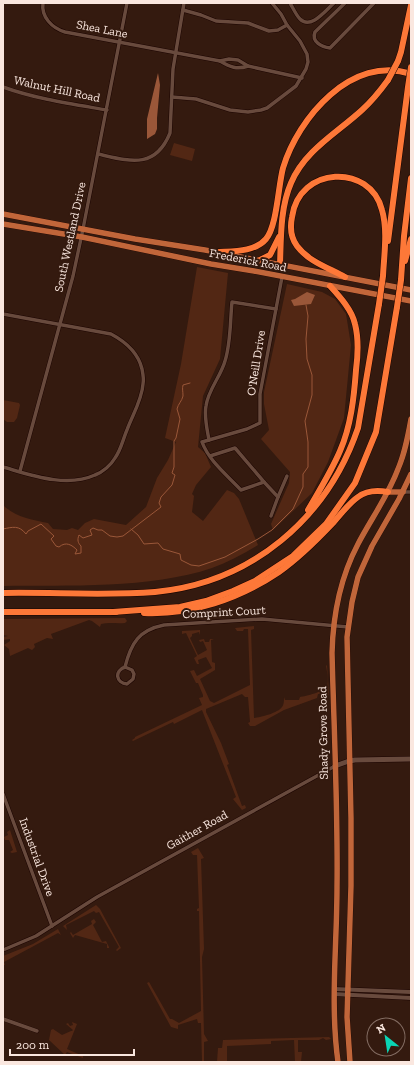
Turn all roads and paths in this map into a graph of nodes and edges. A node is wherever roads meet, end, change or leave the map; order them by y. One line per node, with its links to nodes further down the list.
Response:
1 (43, 3): 12 (street, Shea Lane)
2 (127, 3): 12 (street, South Westland Drive)
3 (184, 3): 10 (street)
4 (272, 3): 11 (street)
5 (290, 3): 6 (street)
6 (334, 3)
7 (345, 3): 8 (street)
8 (374, 3)
9 (411, 5): 27 (highway, bridge)
10 (183, 10): 11 (street); 13 (street)
11 (287, 26): 18 (street)
12 (120, 42): 13 (street, Shea Lane); 21 (street, South Westland Drive)
13 (175, 52): 14 (street, Shea Lane); 20 (street)
14 (220, 61): 15 (street); 15 (street)
15 (248, 66): 18 (street)
16 (411, 66): 33 (highway, bridge)
17 (411, 74): 30 (highway)
18 (302, 78): 20 (street)
19 (3, 87): 21 (street, Walnut Hill Road)
20 (172, 98): 22 (street)
21 (107, 110): 22 (street, South Westland Drive)
22 (98, 154): 26 (street, South Westland Drive)
23 (411, 178): 36 (highway)
24 (3, 214): 26 (main road, Frederick Road)
25 (3, 224): 28 (main road, Frederick Road)
26 (83, 229): 28 (street, South Westland Drive); 30 (main road, Frederick Road)
27 (281, 230): 31 (highway); 32 (highway)
28 (82, 237): 34 (main road, Frederick Road); 42 (street, South Westland Drive)
29 (411, 239): 36 (highway)
30 (217, 252): 31 (main road, Frederick Road)
31 (260, 260): 32 (main road, Frederick Road)
32 (280, 265): 34 (main road, O'Neill Drive); 35 (main road, Frederick Road)
33 (383, 276): 35 (highway); 56 (highway, bridge)
34 (282, 277): 37 (main road, Frederick Road); 40 (street, O'Neill Drive)
35 (345, 277): 38 (main road, Frederick Road)
36 (401, 277): 59 (highway, bridge)
37 (330, 286): 39 (main road, Frederick Road); 56 (highway)
38 (411, 290)
39 (410, 302)
40 (276, 309): 44 (street, O'Neill Drive); 44 (street)
41 (3, 314): 42 (street)
42 (61, 324): 47 (street, South Westland Drive); 47 (street)
43 (411, 419): 51 (main road, Shady Grove Road)
44 (209, 440): 45 (street)
45 (210, 456): 50 (street); 50 (street)
46 (3, 467): 47 (street)
47 (20, 472)
48 (411, 474): 52 (main road)
49 (287, 476): 54 (street)
50 (264, 482): 54 (street)
51 (388, 492): 52 (main road); 59 (highway); 60 (main road, Shady Grove Road)
52 (403, 492): 53 (street); 61 (main road)
53 (411, 492)
54 (278, 497): 55 (street)
55 (271, 516)
56 (299, 524): 57 (highway)
57 (3, 593)
58 (3, 612): 59 (highway)
59 (113, 612)
60 (334, 625): 61 (street, Comprint Court); 62 (street, Comprint Court); 65 (main road, Shady Grove Road)
61 (348, 627): 64 (main road)
62 (125, 667): 62 (street, Comprint Court)
63 (411, 759): 64 (main road, Gaither Road)
64 (349, 761): 65 (main road, Gaither Road); 72 (main road)
65 (335, 766): 67 (main road, Shady Grove Road); 68 (street, Gaither Road)
66 (3, 794): 68 (street, Industrial Drive)
67 (337, 904): 69 (main road); 71 (main road, Shady Grove Road)
68 (52, 926): 70 (street, Gaither Road)
69 (332, 938)
70 (3, 950)
71 (334, 991): 72 (street); 77 (main road, Shady Grove Road)
72 (348, 992): 73 (street); 74 (street); 78 (main road)
73 (411, 992)
74 (411, 998)
75 (3, 1019): 76 (street)
76 (37, 1031)
77 (338, 1062)
78 (350, 1062)

